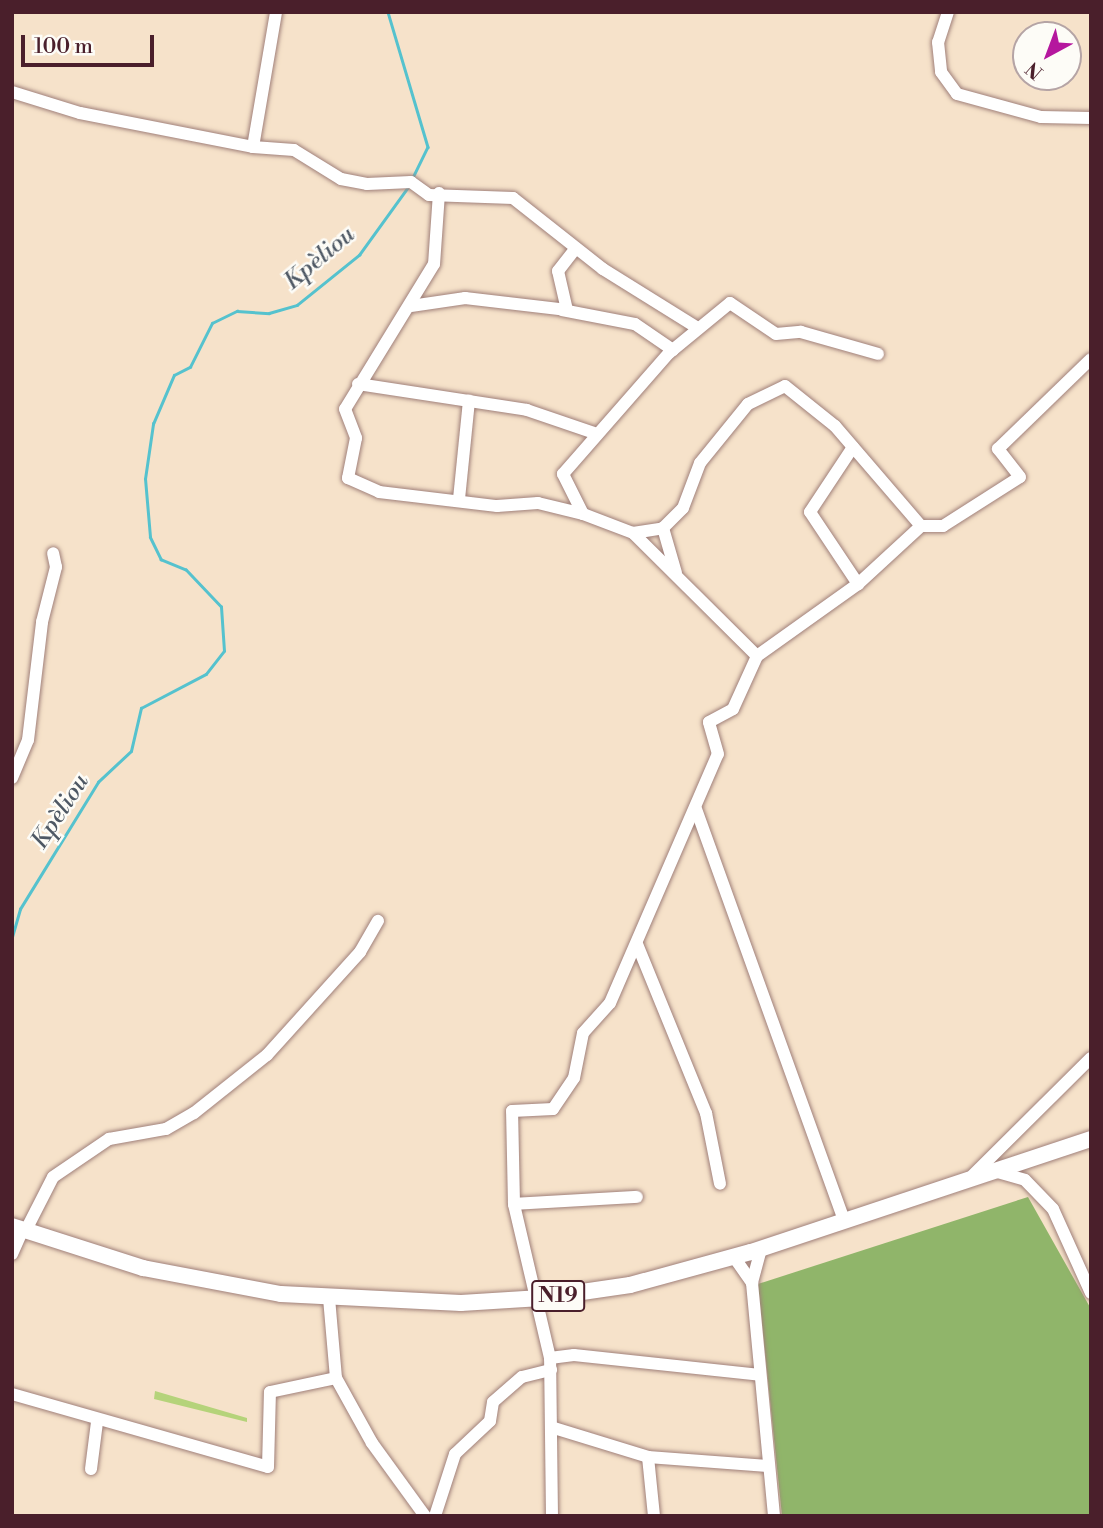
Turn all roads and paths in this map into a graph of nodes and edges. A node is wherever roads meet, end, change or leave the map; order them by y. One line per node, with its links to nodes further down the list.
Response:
1 (275, 12): 5 (street)
2 (948, 12): 4 (street)
3 (12, 92): 5 (street)
4 (1091, 118)
5 (253, 147): 6 (street)
6 (439, 193): 7 (street); 8 (street)
7 (576, 248): 9 (street); 11 (street)
8 (411, 306): 9 (street); 15 (street)
9 (567, 310): 10 (street); 12 (street)
10 (543, 313)
11 (696, 327): 12 (street); 13 (street)
12 (673, 350): 17 (street)
13 (878, 354)
14 (1091, 359): 21 (street)
15 (358, 384): 16 (street); 19 (street)
16 (469, 401): 17 (street); 19 (street)
17 (597, 434): 20 (street)
18 (853, 447): 21 (street); 22 (street); 26 (street)
19 (459, 499): 20 (street)
20 (583, 514): 23 (street)
21 (921, 526): 26 (street)
22 (663, 528): 23 (street); 25 (street)
23 (633, 533): 25 (street)
24 (53, 553): 28 (street)
25 (677, 574): 27 (street)
26 (858, 584): 27 (street)
27 (757, 656): 29 (street)
28 (12, 778)
29 (696, 808): 31 (street); 39 (street)
30 (378, 921): 40 (street)
31 (637, 944): 36 (street); 38 (street)
32 (1091, 1058): 35 (street)
33 (1091, 1139): 34 (main road, N19)
34 (994, 1171): 35 (main road, N19); 45 (street)
35 (968, 1180): 39 (main road, N19)
36 (720, 1184)
37 (637, 1196): 38 (street)
38 (514, 1204): 47 (street)
39 (844, 1221): 41 (main road, N19)
40 (21, 1228): 42 (street); 46 (main road, N19)
41 (761, 1249): 43 (main road, N19); 44 (street)
42 (12, 1254)
43 (734, 1257): 44 (street); 47 (main road, N19)
44 (752, 1283): 49 (street)
45 (1091, 1293)
46 (330, 1298): 47 (main road, N19); 50 (street)
47 (541, 1298): 48 (street)
48 (550, 1364): 49 (street); 53 (street); 58 (street)
49 (760, 1375): 55 (street)
50 (336, 1378): 52 (street); 57 (street)
51 (12, 1394): 52 (street)
52 (97, 1422): 56 (street)
53 (554, 1429): 54 (street); 59 (street)
54 (648, 1457): 55 (street); 60 (street)
55 (768, 1466): 61 (street)
56 (91, 1469)
57 (425, 1516)
58 (435, 1516)
59 (552, 1516)
60 (654, 1516)
61 (774, 1516)

